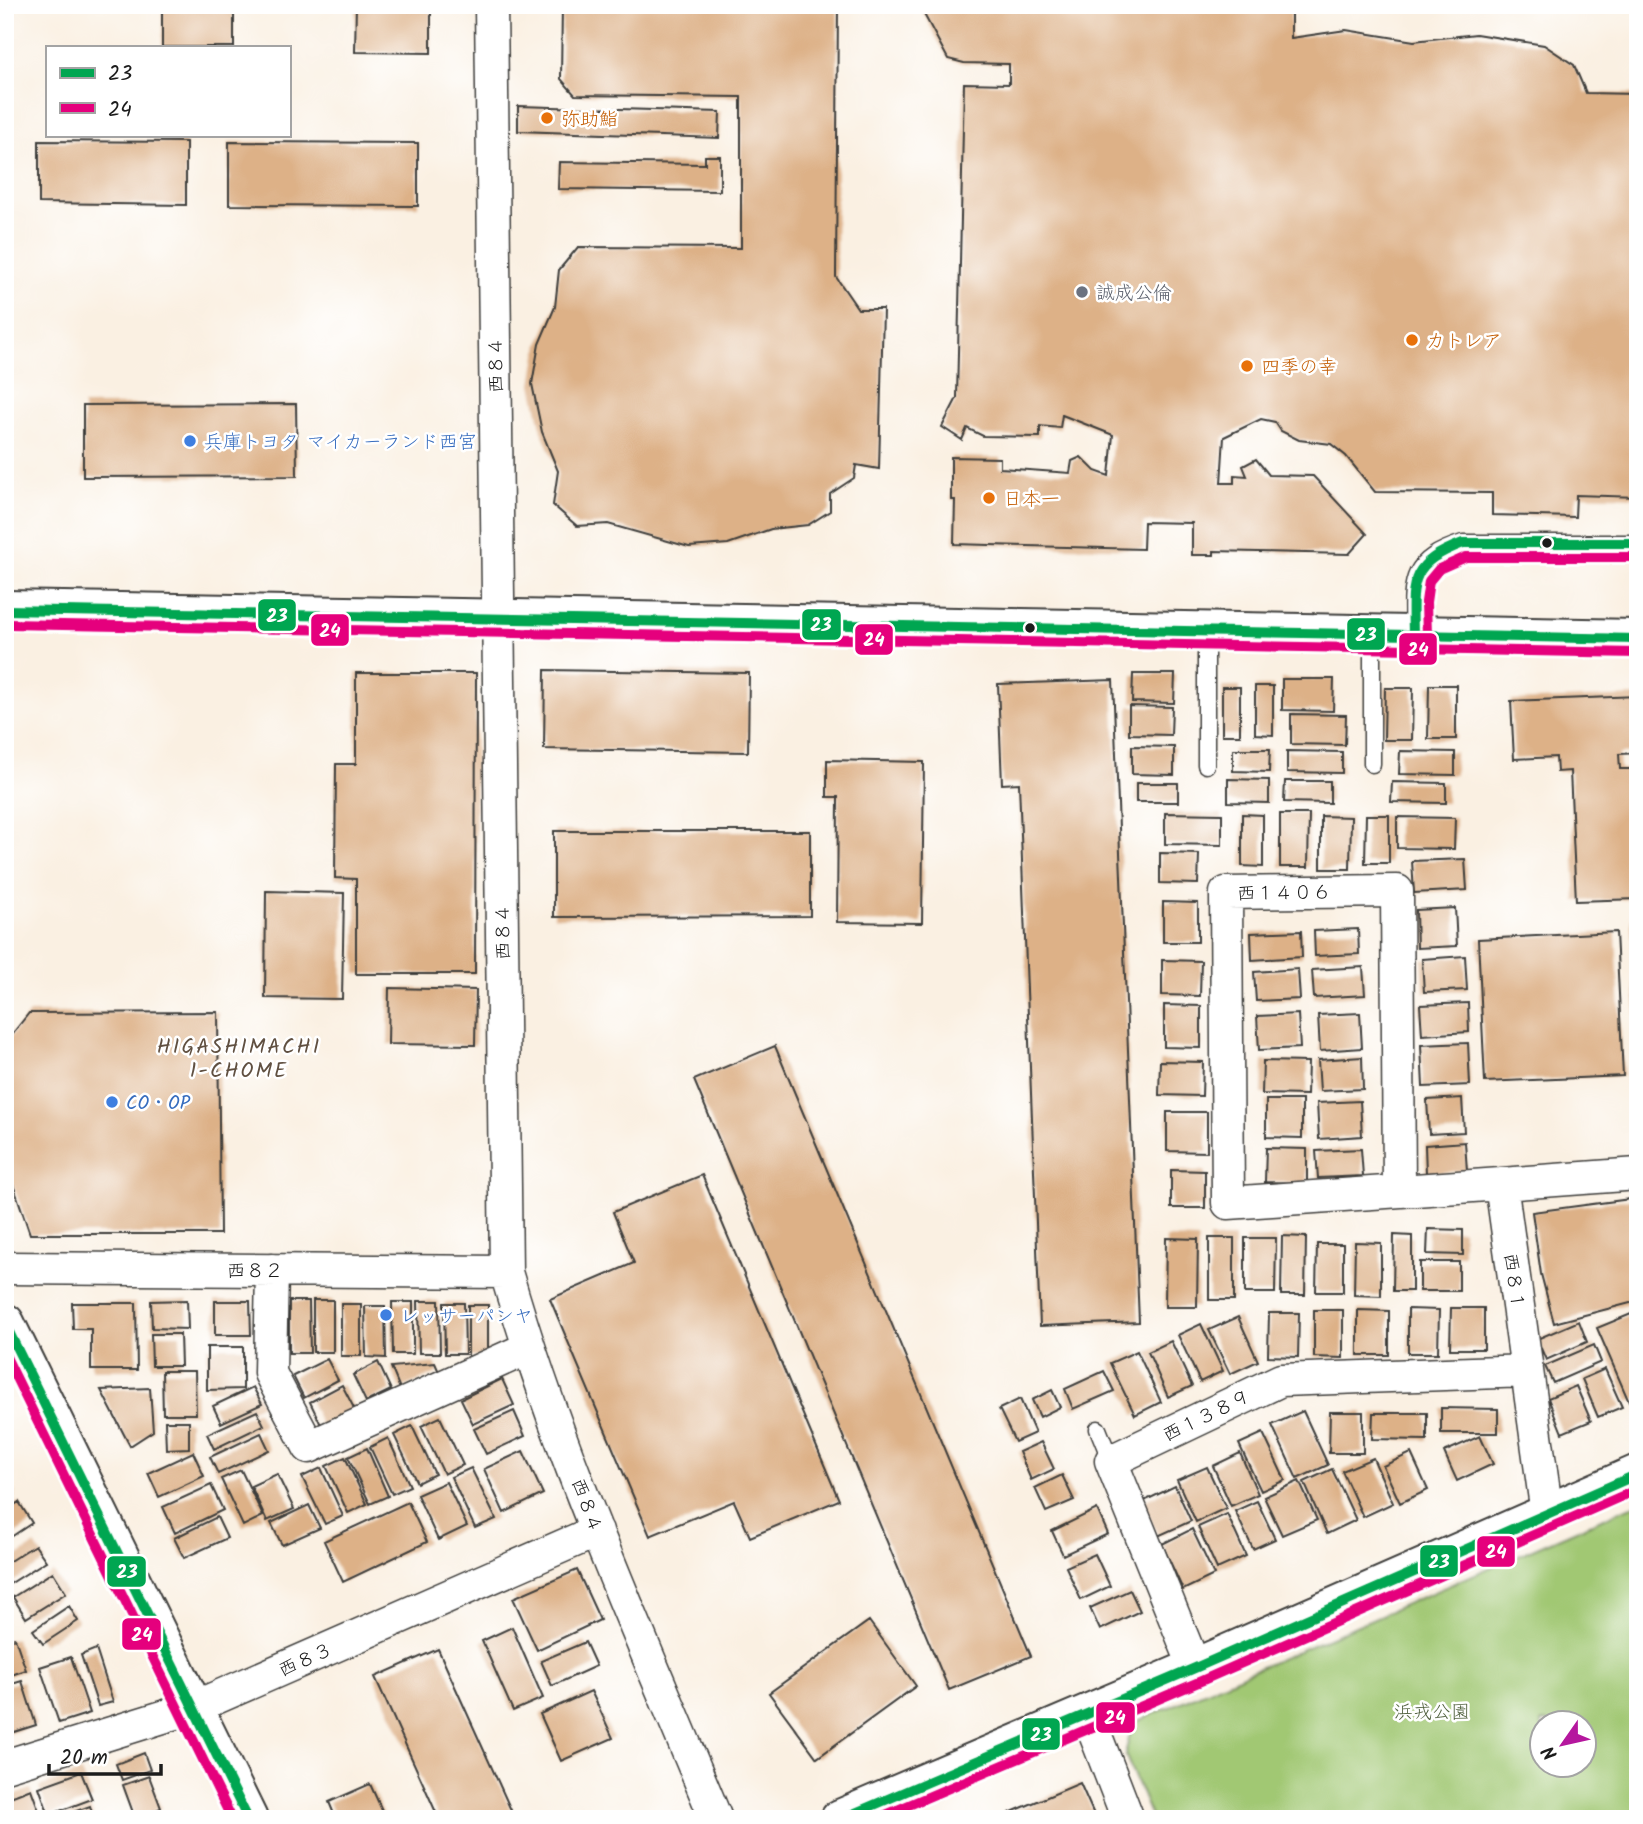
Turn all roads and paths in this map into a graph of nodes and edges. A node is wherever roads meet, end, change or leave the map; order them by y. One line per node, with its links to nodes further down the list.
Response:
1 (491, 5): 4 (street, 西８４)
2 (1638, 543): 7 (lane)
3 (5, 610): 4 (street)
4 (498, 620): 5 (street); 16 (street, 西８４)
5 (1206, 632): 6 (street); 10 (lane)
6 (1372, 635): 7 (street); 9 (lane)
7 (1412, 635): 8 (street)
8 (1638, 639)
9 (1372, 764)
10 (1206, 765)
11 (1638, 1174): 12 (street)
12 (1501, 1184): 13 (street, 西１４０６); 19 (street, 西８１)
13 (1399, 1191): 13 (street, 西１４０６)
14 (5, 1268): 15 (street, 西８２)
15 (272, 1270): 16 (street, 西８２); 18 (street)
16 (506, 1272): 18 (street, 西８４)
17 (5, 1323): 26 (street)
18 (528, 1348): 24 (street, 西８４)
19 (1527, 1371): 21 (street, 西１３８９); 23 (street, 西８１)
20 (1098, 1429): 21 (lane)
21 (1111, 1461): 25 (street)
22 (1638, 1474): 23 (street)
23 (1547, 1514): 25 (street)
24 (597, 1531): 26 (street, 西８３); 30 (street, 西８４)
25 (1195, 1668): 27 (street)
26 (195, 1707): 28 (street, 西８３); 29 (street)
27 (1087, 1713): 31 (street); 32 (street)
28 (5, 1766)
29 (248, 1819)
30 (716, 1819)
31 (840, 1819)
32 (1128, 1819)

